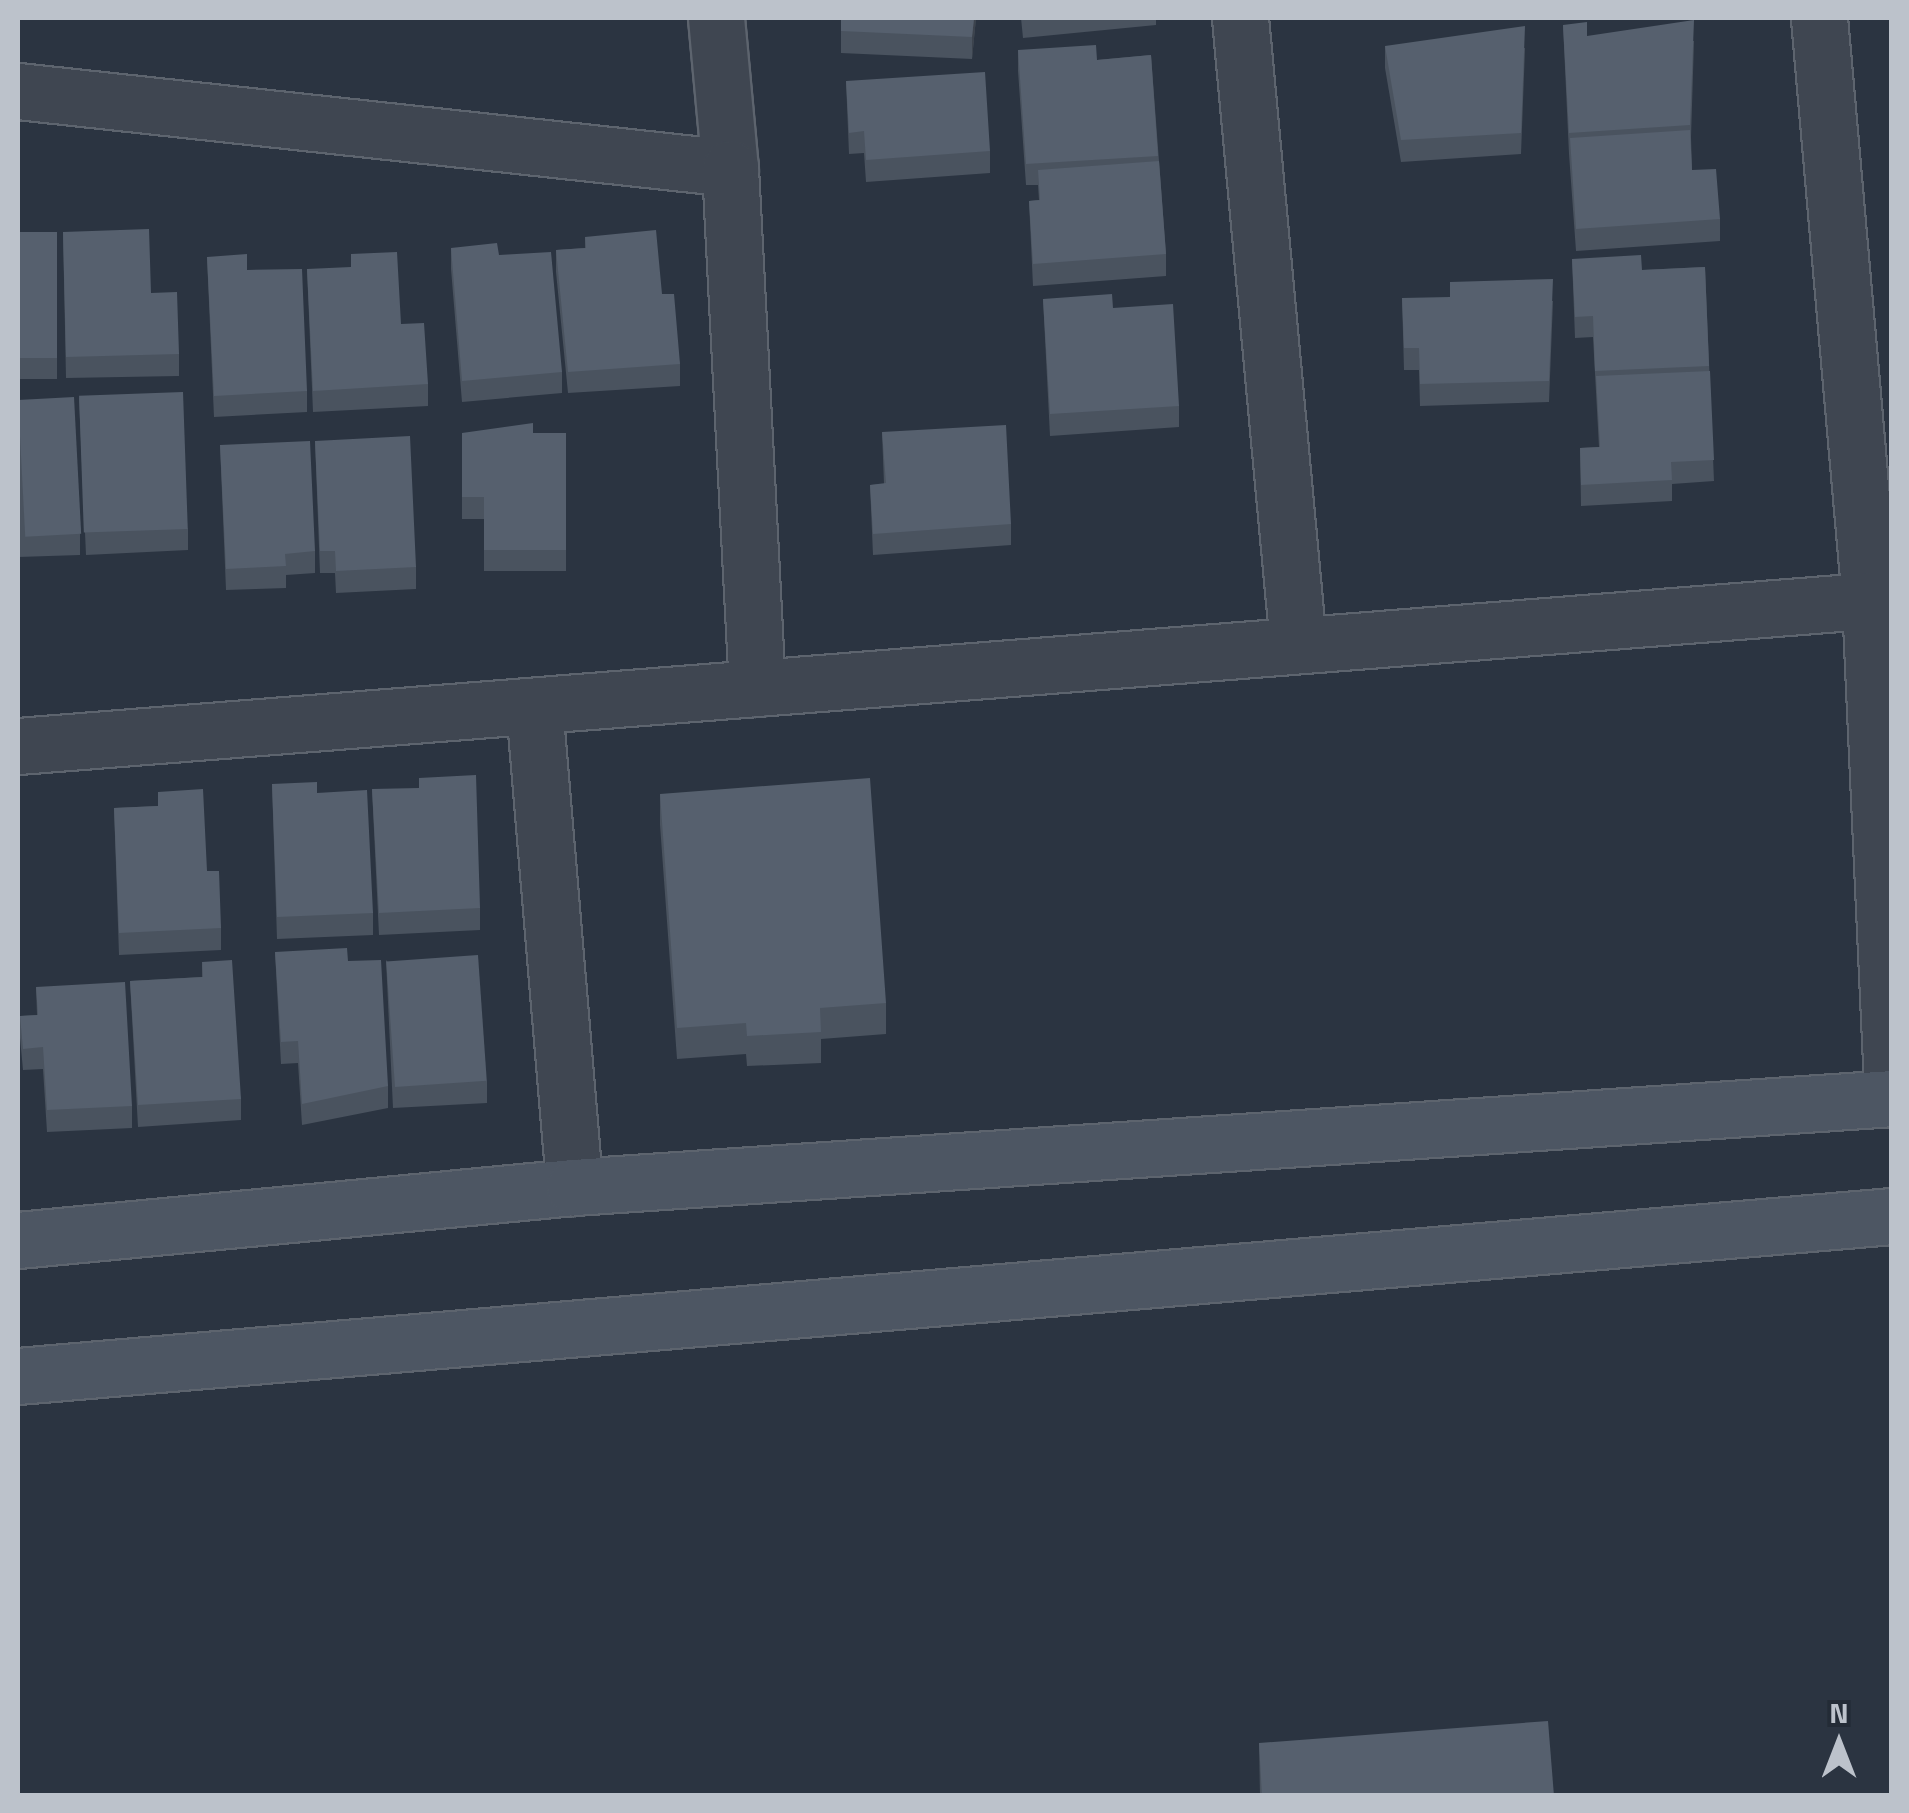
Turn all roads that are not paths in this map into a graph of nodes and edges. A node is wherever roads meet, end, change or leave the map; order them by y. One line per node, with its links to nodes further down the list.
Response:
1 (716, 18): 5 (street)
2 (1240, 18): 7 (street)
3 (1819, 18): 6 (street)
4 (18, 90): 5 (street)
5 (730, 168): 8 (street)
6 (1881, 600): 7 (street); 11 (street)
7 (1298, 645): 8 (street)
8 (757, 688): 9 (street)
9 (534, 706): 10 (street); 13 (street)
10 (18, 746)
11 (1892, 1090)
12 (1892, 1098): 13 (street)
13 (574, 1187): 15 (street)
14 (1892, 1216): 16 (street)
15 (18, 1240)
16 (18, 1376)

